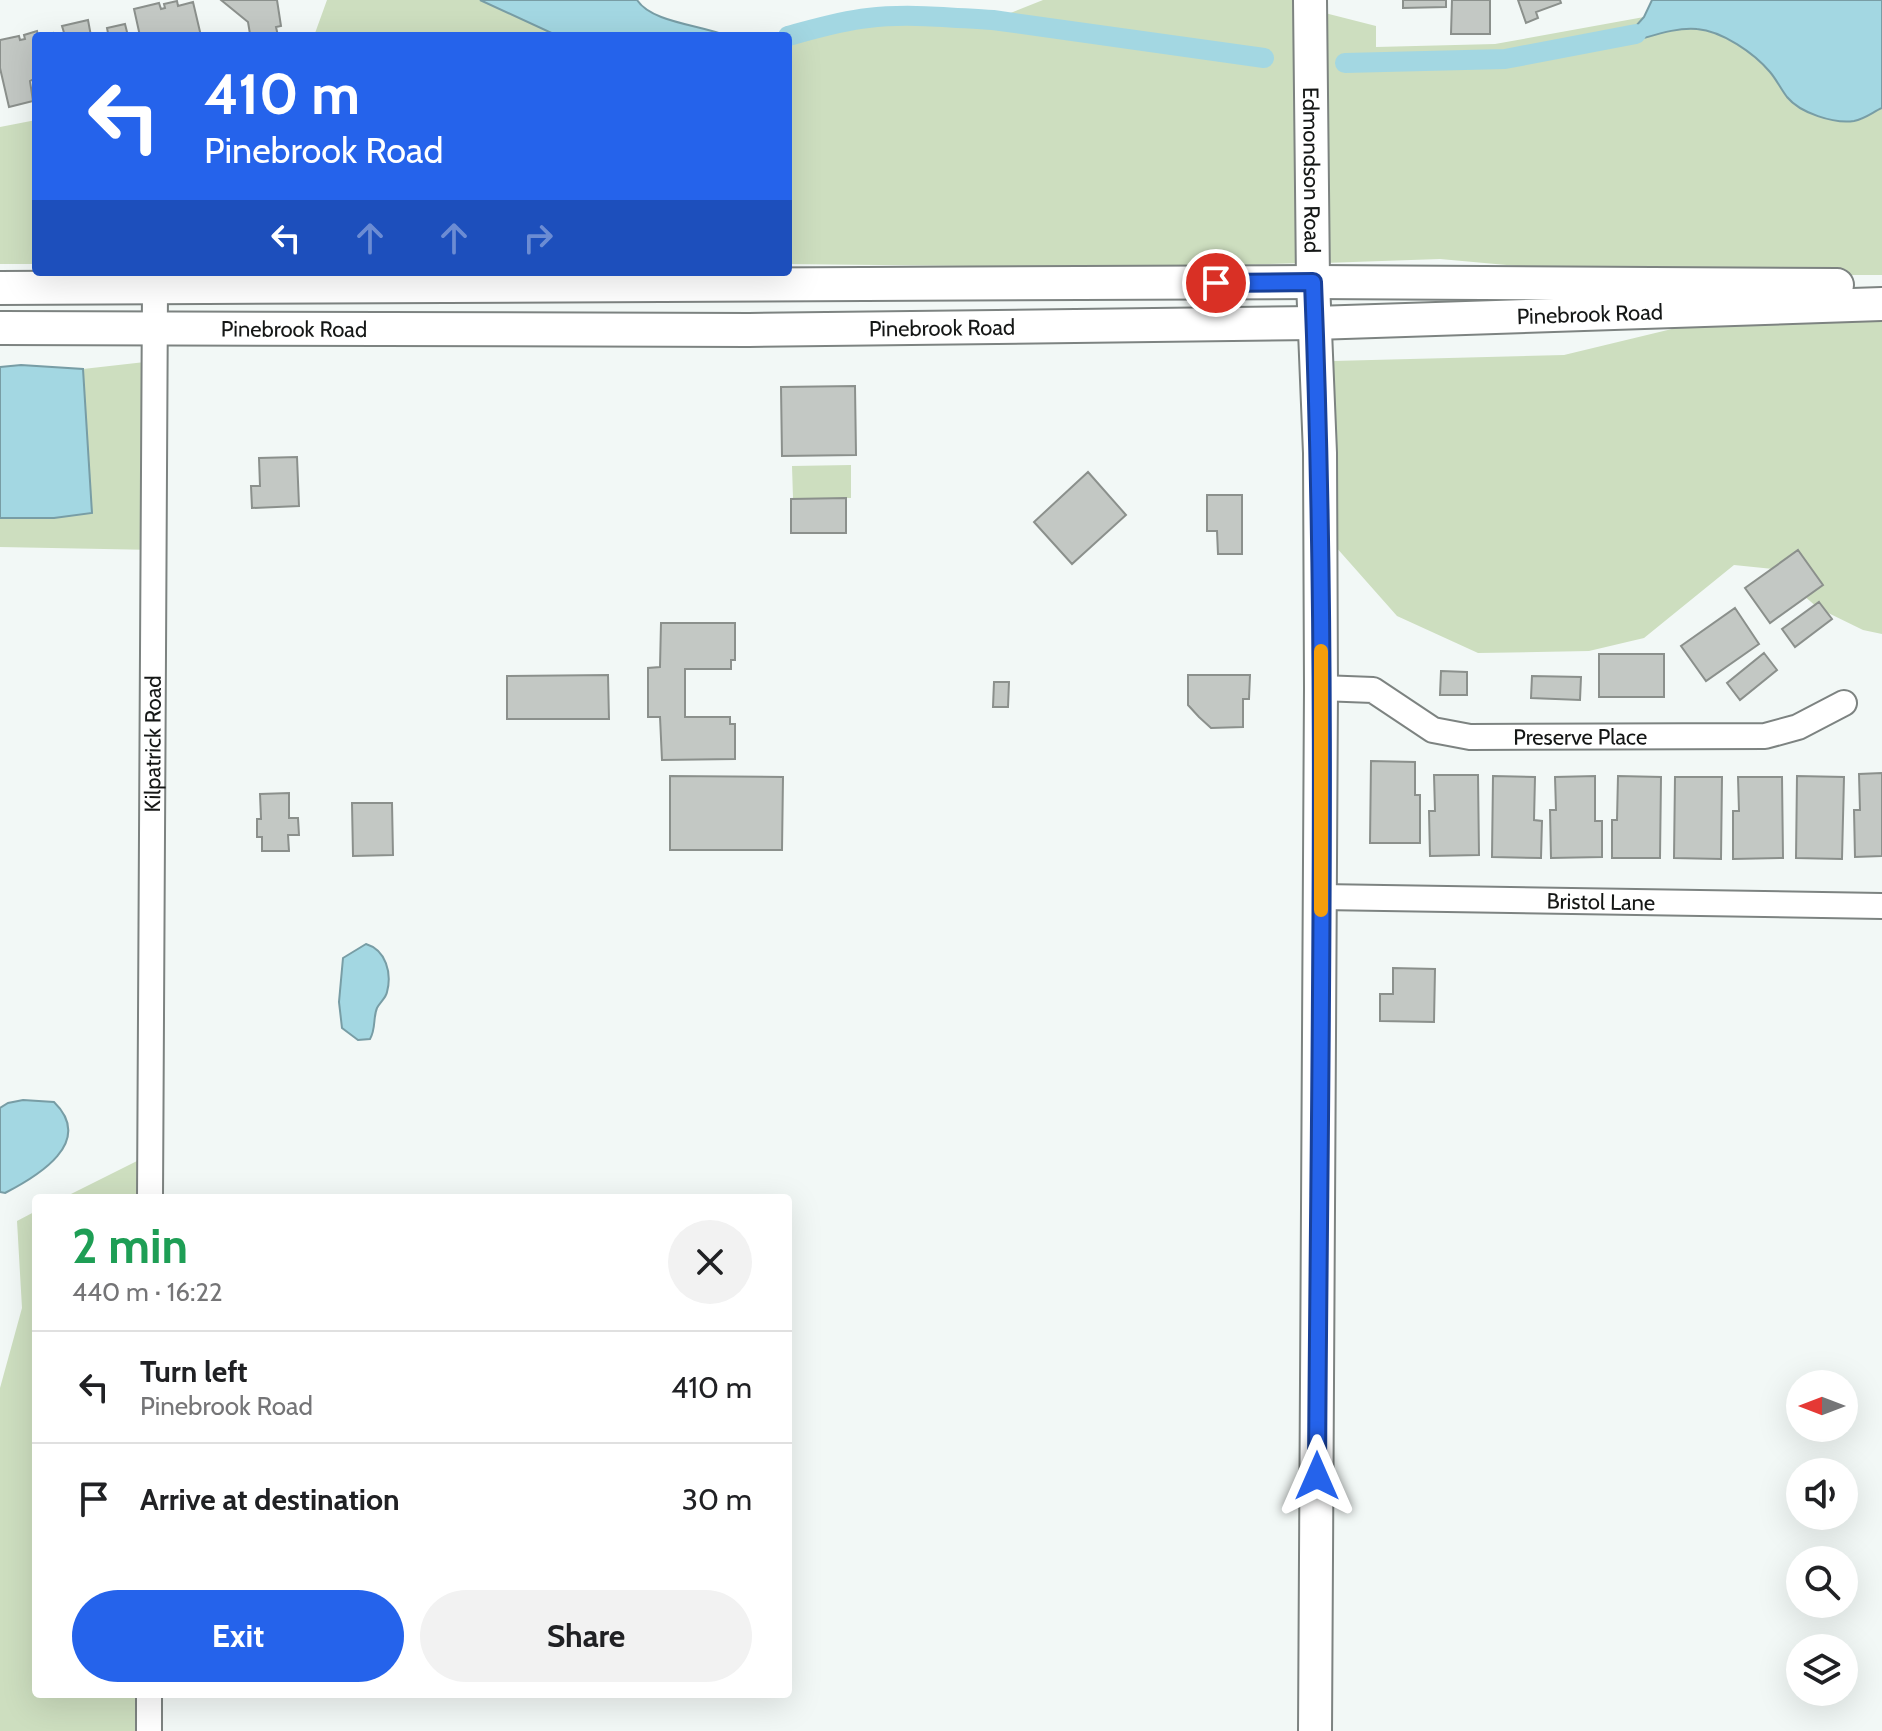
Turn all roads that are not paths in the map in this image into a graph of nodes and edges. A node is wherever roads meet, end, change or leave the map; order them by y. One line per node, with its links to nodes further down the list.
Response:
1 (1310, 0): 2 (street, Edmondson Road)
2 (1313, 282): 3 (street, Pinebrook Road); 5 (street, Pinebrook Road); 7 (street, Edmondson Road)
3 (1882, 285)
4 (0, 288): 5 (street, Pinebrook Road)
5 (155, 289): 9 (street, Kilpatrick Road)
6 (1882, 304): 7 (street, Pinebrook Road)
7 (1315, 323): 9 (street, Pinebrook Road); 10 (street, Edmondson Road)
8 (0, 328): 9 (street, Pinebrook Road)
9 (155, 328): 14 (street, Kilpatrick Road)
10 (1321, 688): 11 (street, Preserve Place); 12 (street, Edmondson Road)
11 (1844, 703)
12 (1321, 897): 13 (street, Bristol Lane); 17 (street, Edmondson Road)
13 (1882, 906)
14 (150, 1194)
15 (149, 1698): 16 (street)
16 (149, 1731)
17 (1315, 1731)

